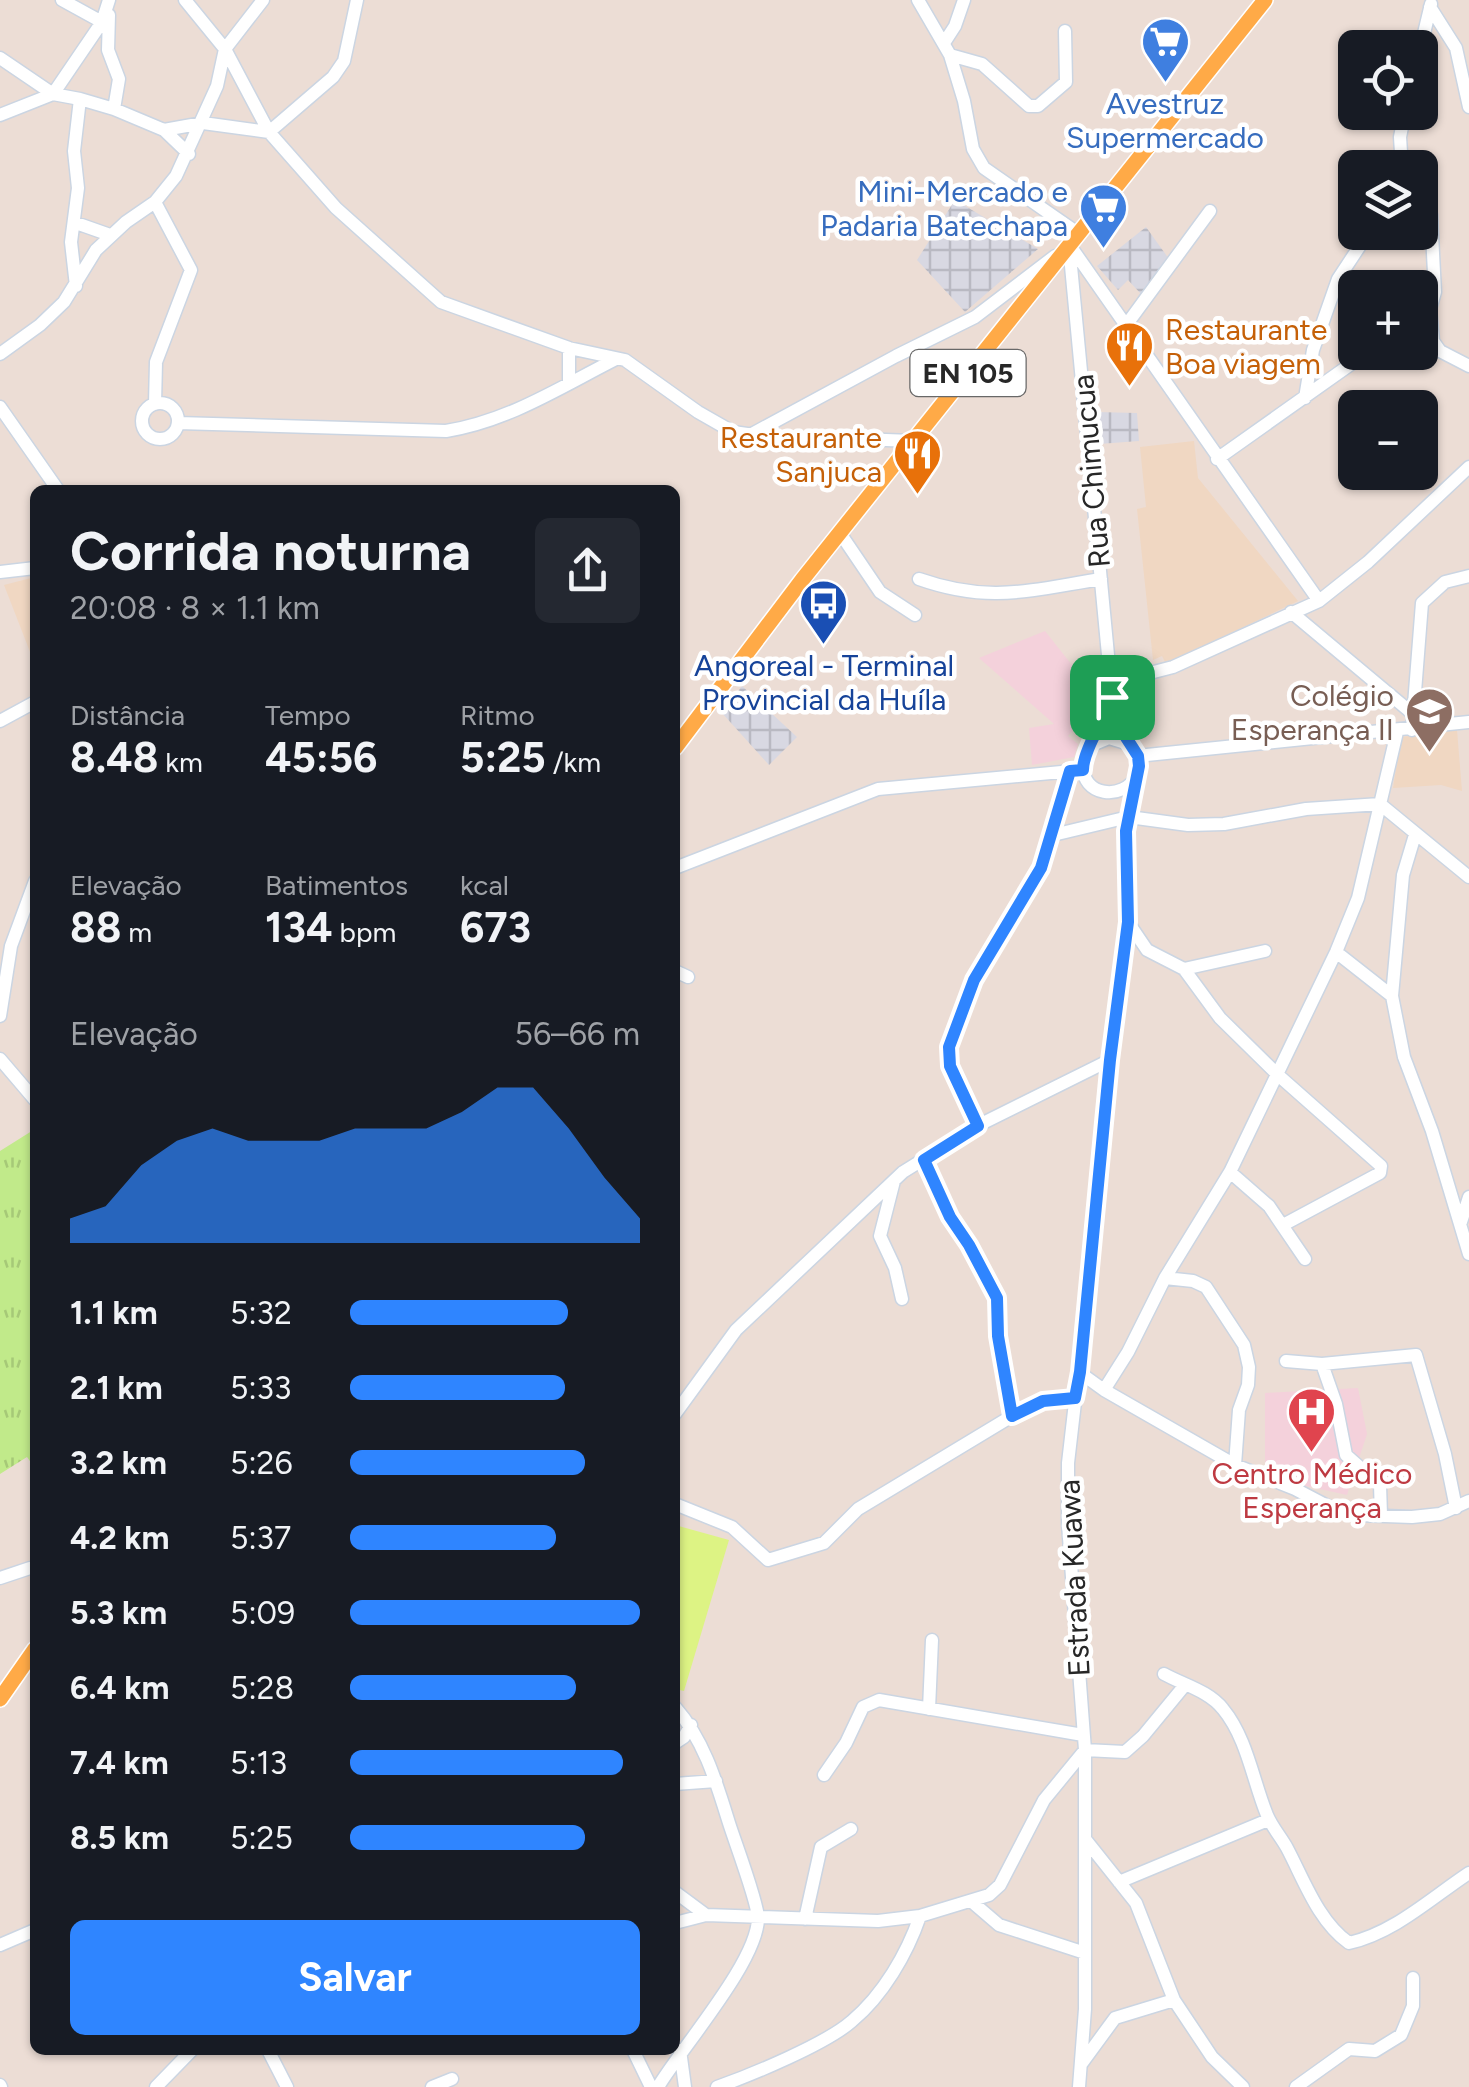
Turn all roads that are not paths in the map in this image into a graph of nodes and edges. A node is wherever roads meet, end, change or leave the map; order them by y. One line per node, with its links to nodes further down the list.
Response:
1 (62, 0): 10 (street)
2 (186, 0): 13 (street)
3 (263, 0): 13 (street)
4 (357, 0): 25 (street)
5 (918, 0): 14 (street)
6 (964, 0): 14 (street)
7 (1256, 2): 31 (main road, EN 105)
8 (1431, 3): 11 (street); 20 (street)
9 (109, 4): 10 (street); 21 (street)
10 (102, 22): 18 (street)
11 (1425, 30)
12 (1065, 31): 14 (street)
13 (225, 49): 16 (street); 17 (street)
14 (947, 49): 31 (street)
15 (0, 58): 18 (street)
16 (244, 82): 17 (street); 25 (street)
17 (218, 86): 23 (street)
18 (52, 94): 19 (street); 22 (street)
19 (80, 100): 21 (street); 29 (street)
20 (1469, 108)
21 (114, 109): 24 (street)
22 (0, 114)
23 (202, 123): 24 (street); 25 (street); 26 (street)
24 (164, 130): 26 (street)
25 (269, 132): 35 (street)
26 (189, 154): 27 (street)
27 (155, 202): 30 (street); 43 (street)
28 (1210, 211): 34 (street)
29 (76, 223): 30 (street); 33 (street)
30 (110, 235): 33 (street)
31 (1074, 240): 34 (street); 46 (street); 47 (main road, EN 105); 56 (street, Rua Chimucua)
32 (1359, 250): 42 (street)
33 (76, 287): 37 (street)
34 (1127, 324): 48 (street)
35 (569, 348): 38 (street); 41 (street)
36 (1438, 348): 39 (street)
37 (0, 354)
38 (614, 360): 41 (street); 46 (street)
39 (1469, 366)
40 (1343, 370): 42 (street)
41 (569, 382): 45 (street)
42 (1304, 398): 48 (street)
43 (155, 404): 45 (street); 45 (street)
44 (0, 407): 50 (street)
45 (178, 423)
46 (748, 436): 47 (street)
47 (913, 441): 51 (main road, EN 105)
48 (1217, 459): 57 (street)
49 (1468, 466): 57 (street)
50 (55, 485)
51 (840, 533): 59 (street); 67 (main road, EN 105)
52 (30, 569): 53 (street)
53 (0, 572)
54 (1469, 576): 62 (street)
55 (919, 579): 56 (street)
56 (1101, 579): 60 (street, Rua Chimucua)
57 (1319, 601): 58 (street)
58 (1291, 612): 60 (street); 62 (street)
59 (915, 616)
60 (1114, 702): 68 (street, Rua Chimucua); 69 (street, Rua Chimucua)
61 (30, 705): 63 (street)
62 (1413, 714): 65 (street)
63 (0, 721)
64 (1469, 722): 65 (street)
65 (1412, 730): 66 (street)
66 (1397, 732): 69 (street); 73 (street)
67 (680, 741)
68 (1092, 745): 69 (street); 70 (street, Rua Chimucua)
69 (1135, 752): 71 (street, Rua Chimucua)
70 (1076, 771): 72 (street); 76 (street, Rua Chimucua); 77 (street)
71 (1137, 775): 72 (street); 74 (street, Rua Chimucua)
72 (1099, 791): 74 (street)
73 (1380, 804): 74 (street); 75 (street); 82 (street)
74 (1125, 823): 76 (street); 80 (street, Estrada Kuawa)
75 (1415, 835): 78 (street); 84 (street)
76 (1049, 836): 90 (street, Rua Chimucua)
77 (680, 866)
78 (1469, 876)
79 (30, 894): 85 (street)
80 (1128, 922): 83 (street); 87 (street, Estrada Kuawa)
81 (1265, 952): 83 (street)
82 (1336, 952): 84 (street); 88 (street)
83 (1184, 969): 88 (street)
84 (1392, 996): 95 (street)
85 (0, 1016)
86 (0, 1059): 89 (street)
87 (1110, 1060): 90 (street); 103 (street, Estrada Kuawa)
88 (1278, 1075): 92 (street); 96 (street)
89 (30, 1094)
90 (978, 1126): 91 (street)
91 (924, 1160): 93 (street); 107 (street)
92 (1230, 1172): 96 (street); 99 (street)
93 (894, 1181): 100 (street); 106 (street)
94 (1469, 1197): 95 (street)
95 (1460, 1222): 97 (street)
96 (1283, 1225): 98 (street)
97 (1469, 1254)
98 (1305, 1259)
99 (1165, 1278): 104 (street); 108 (street)
100 (902, 1299)
101 (1286, 1362): 102 (street)
102 (1322, 1364): 109 (street); 111 (street)
103 (1080, 1372): 104 (street); 105 (street, Estrada Kuawa)
104 (1104, 1390): 108 (street)
105 (1075, 1398): 107 (street); 122 (street, Estrada Kuawa)
106 (680, 1407)
107 (1012, 1416): 110 (street)
108 (1235, 1465): 111 (street)
109 (1462, 1505): 111 (street)
110 (680, 1506)
111 (1381, 1515)
112 (30, 1567): 113 (street)
113 (0, 1578)
114 (932, 1640): 119 (street)
115 (30, 1656): 118 (main road)
116 (1164, 1674): 117 (street)
117 (1185, 1685): 124 (street); 128 (street)
118 (0, 1699)
119 (929, 1709): 122 (street); 125 (street)
120 (680, 1712): 121 (street)
121 (691, 1725): 123 (street); 126 (street)
122 (1083, 1735): 124 (street, Estrada Kuawa)
123 (680, 1740)
124 (1084, 1750): 130 (street, Estrada Kuawa); 134 (street)
125 (824, 1775)
126 (716, 1781): 127 (street); 137 (street)
127 (680, 1784)
128 (1268, 1820): 131 (street); 132 (street)
129 (851, 1829): 138 (street)
130 (1085, 1839): 132 (street); 142 (street, Estrada Kuawa)
131 (1469, 1873)
132 (1119, 1882): 144 (street)
133 (680, 1896): 135 (street)
134 (971, 1901): 136 (street); 142 (street)
135 (706, 1915): 137 (street); 139 (street)
136 (920, 1916): 138 (street); 157 (street)
137 (758, 1918): 138 (street); 145 (street)
138 (805, 1919)
139 (680, 1922)
140 (30, 1932): 141 (street)
141 (0, 1945)
142 (1085, 1953): 150 (street, Estrada Kuawa)
143 (1413, 1978): 160 (street)
144 (1174, 2000): 150 (street); 159 (street)
145 (680, 2050): 156 (street)
146 (187, 2055): 152 (street)
147 (271, 2055): 153 (street)
148 (636, 2055): 155 (street)
149 (676, 2055): 155 (street)
150 (1082, 2063): 158 (street, Estrada Kuawa)
151 (452, 2079): 154 (street)
152 (156, 2087)
153 (287, 2087)
154 (432, 2087)
155 (654, 2087)
156 (684, 2087)
157 (718, 2087)
158 (1080, 2087)
159 (1243, 2087)
160 (1296, 2087)

